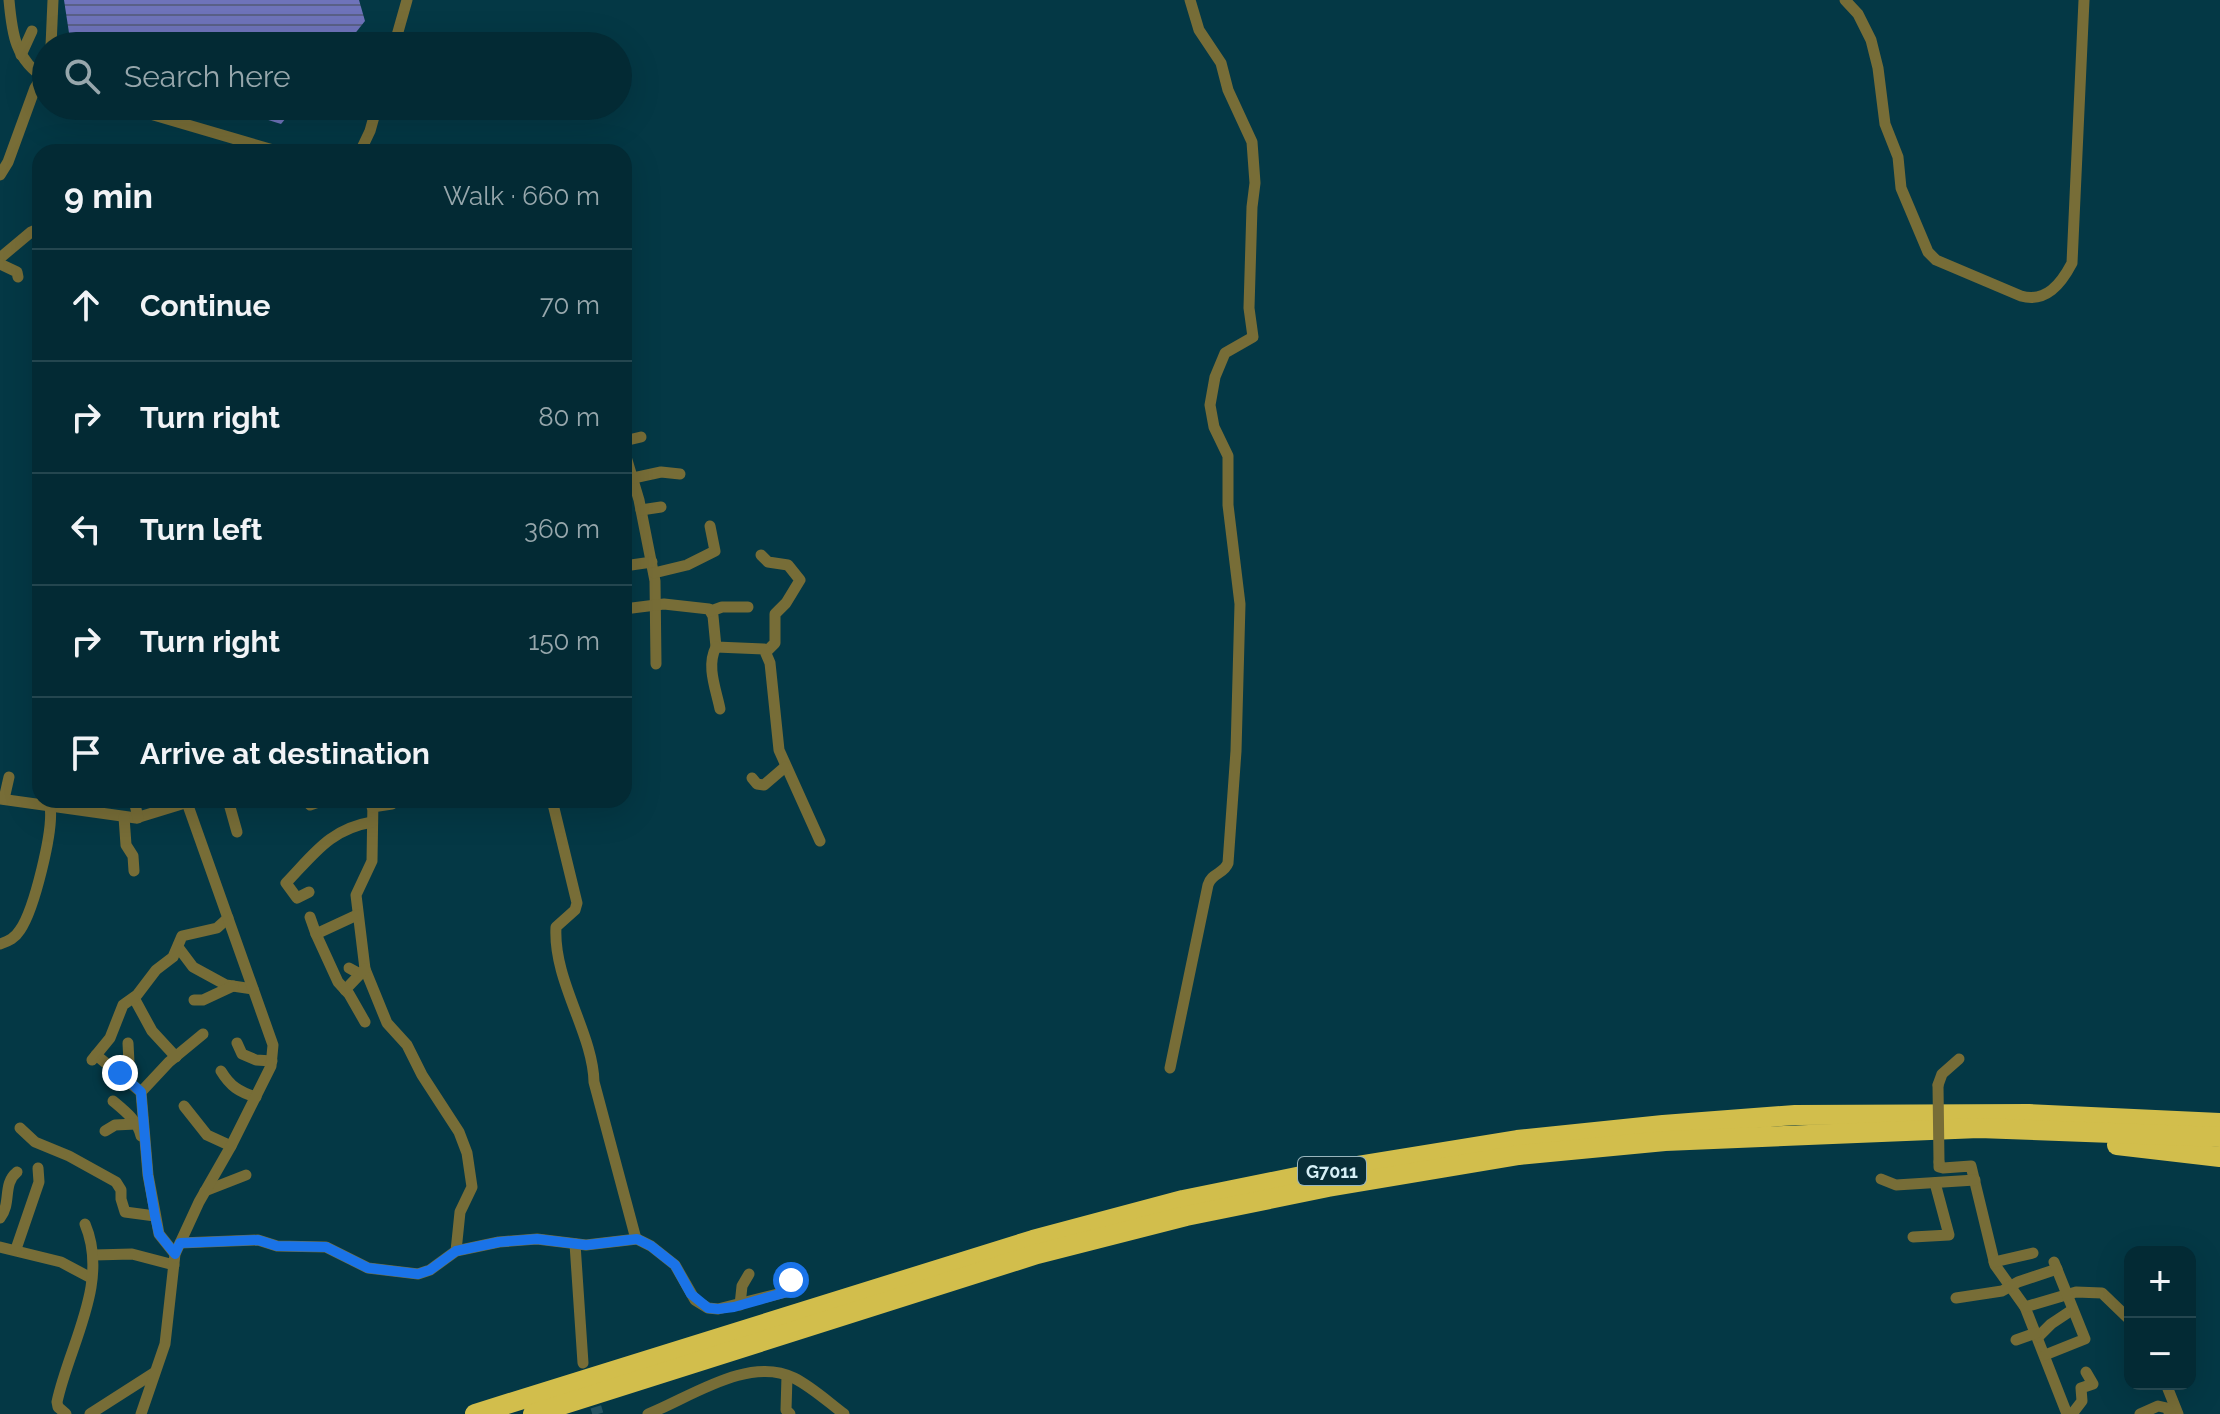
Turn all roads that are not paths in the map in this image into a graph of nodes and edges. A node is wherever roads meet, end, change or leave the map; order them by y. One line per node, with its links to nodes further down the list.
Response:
1 (9, 0): 10 (street)
2 (53, 0): 8 (street)
3 (407, 0): 9 (street)
4 (1190, 0): 82 (street)
5 (1845, 0): 6 (street)
6 (2084, 0)
7 (32, 31): 10 (street)
8 (52, 32)
9 (398, 32)
10 (21, 55): 11 (street)
11 (32, 68)
12 (32, 96): 17 (street)
13 (171, 120): 15 (street)
14 (373, 120): 16 (street)
15 (253, 144)
16 (364, 144)
17 (0, 175)
18 (32, 234): 19 (street)
19 (0, 258)
20 (0, 264): 21 (street)
21 (18, 277)
22 (641, 437): 23 (street)
23 (632, 439)
24 (680, 474): 25 (street)
25 (632, 478)
26 (632, 489): 28 (street)
27 (661, 507): 28 (street)
28 (641, 510): 32 (street)
29 (710, 526): 32 (street)
30 (761, 555): 38 (street)
31 (632, 566): 32 (street)
32 (653, 567): 33 (street)
33 (657, 604): 35 (street); 36 (street); 39 (street)
34 (748, 607): 36 (street)
35 (632, 608)
36 (711, 611): 37 (street)
37 (716, 647): 38 (street); 40 (street)
38 (766, 652): 41 (street)
39 (656, 664)
40 (720, 709)
41 (785, 767): 43 (street); 60 (street)
42 (9, 777): 44 (street)
43 (752, 778)
44 (2, 799): 45 (street)
45 (32, 802)
46 (58, 808): 67 (street)
47 (70, 808): 55 (street)
48 (82, 808): 55 (street)
49 (136, 808): 57 (street)
50 (168, 808): 57 (street)
51 (188, 808): 65 (street)
52 (230, 808): 59 (street)
53 (372, 808): 58 (street)
54 (554, 808): 109 (street)
55 (85, 812): 56 (street)
56 (124, 817): 57 (street); 61 (street)
57 (138, 818)
58 (372, 822): 62 (street); 63 (street)
59 (237, 832)
60 (820, 841)
61 (134, 871)
62 (309, 892)
63 (357, 915): 66 (street); 69 (street)
64 (310, 917): 66 (street)
65 (228, 918): 68 (street); 71 (street)
66 (316, 934): 72 (street)
67 (0, 944)
68 (178, 947): 70 (street); 73 (street)
69 (358, 970): 72 (street); 113 (street)
70 (233, 986): 71 (street); 74 (street)
71 (253, 989): 81 (street)
72 (345, 990): 75 (street)
73 (134, 998): 79 (street); 84 (street)
74 (194, 1000)
75 (365, 1022)
76 (203, 1034): 79 (street)
77 (128, 1043): 84 (street)
78 (237, 1043): 81 (street)
79 (176, 1057): 85 (street)
80 (1959, 1059): 102 (street, bridge)
81 (272, 1061): 86 (street)
82 (1170, 1068)
83 (221, 1071): 86 (street)
84 (120, 1073): 85 (street)
85 (141, 1092): 99 (street)
86 (256, 1097): 95 (street)
87 (113, 1101): 90 (street)
88 (184, 1106): 95 (street)
89 (2220, 1123): 139 (highway, G7011)
90 (136, 1124): 93 (street); 99 (street)
91 (20, 1128): 105 (street)
92 (1979, 1128): 94 (highway, G7011); 96 (highway); 140 (highway, G7011)
93 (105, 1131)
94 (2220, 1137)
95 (231, 1146): 104 (street)
96 (2220, 1157)
97 (38, 1168): 112 (street)
98 (17, 1172): 106 (street)
99 (148, 1172): 105 (street)
100 (246, 1175): 104 (street)
101 (1881, 1179): 103 (street)
102 (1975, 1180): 103 (street); 117 (street)
103 (1935, 1183): 108 (street)
104 (205, 1191): 115 (street)
105 (155, 1216): 115 (street)
106 (0, 1218)
107 (85, 1224): 116 (street)
108 (1913, 1237)
109 (636, 1239): 110 (street); 124 (street)
110 (575, 1244): 113 (street); 131 (street)
111 (0, 1247): 112 (street)
112 (16, 1249): 120 (street)
113 (456, 1251): 115 (street)
114 (2033, 1253): 117 (street)
115 (176, 1254): 116 (street); 133 (street)
116 (94, 1255): 120 (street)
117 (1994, 1262): 121 (street)
118 (785, 1271): 124 (street)
119 (749, 1274): 124 (street)
120 (91, 1278): 136 (street)
121 (2013, 1287): 122 (street); 123 (street); 125 (street)
122 (2066, 1296): 125 (street); 126 (street); 127 (street)
123 (1956, 1298)
124 (740, 1305)
125 (2025, 1307): 128 (street)
126 (2072, 1310): 128 (street); 130 (street)
127 (2128, 1318)
128 (2037, 1335): 129 (street); 130 (street)
129 (2016, 1340)
130 (2045, 1355): 144 (street)
131 (583, 1363)
132 (2086, 1372): 144 (street)
133 (154, 1373): 137 (street); 138 (street)
134 (787, 1376): 141 (street); 142 (street); 143 (street)
135 (2168, 1390): 147 (street)
136 (66, 1414)
137 (90, 1414)
138 (141, 1414)
139 (475, 1414)
140 (533, 1414)
141 (648, 1414)
142 (790, 1414)
143 (844, 1414)
144 (2070, 1414)
145 (2140, 1414): 146 (street)
146 (2170, 1414)
147 (2178, 1414)

